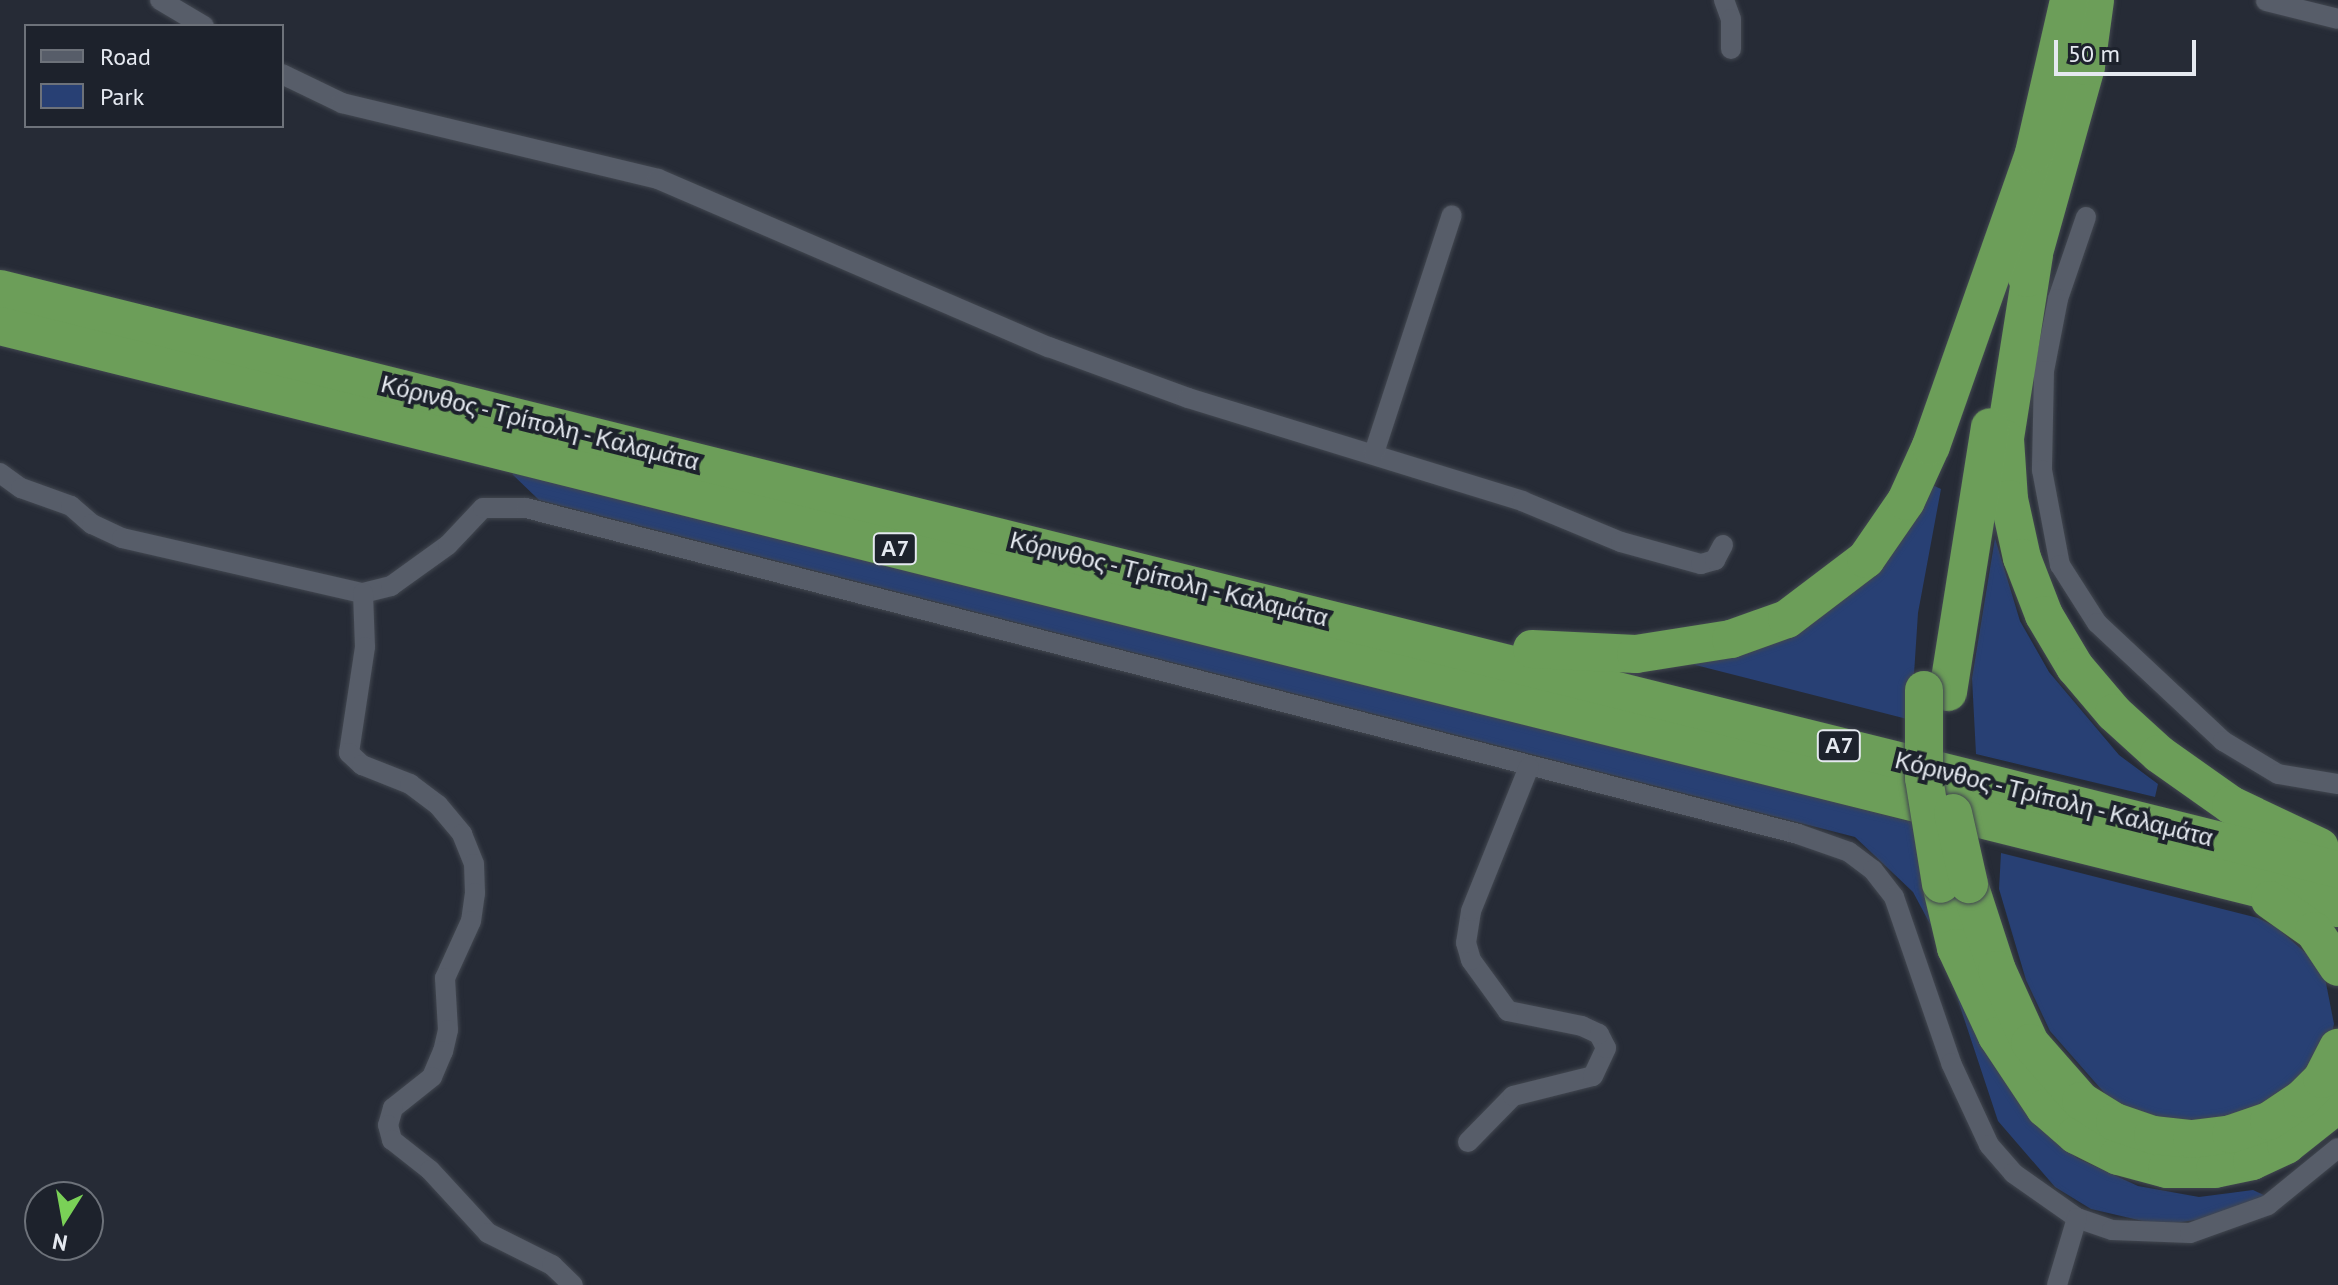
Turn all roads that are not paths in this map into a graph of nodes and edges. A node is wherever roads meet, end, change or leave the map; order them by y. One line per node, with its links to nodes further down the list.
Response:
1 (160, 0): 7 (street)
2 (1724, 0): 8 (street)
3 (2069, 0): 10 (highway)
4 (2095, 0): 13 (highway)
5 (2266, 1): 6 (street)
6 (2338, 19)
7 (201, 24)
8 (1731, 49)
9 (284, 75): 16 (street)
10 (2019, 200): 20 (highway); 21 (highway)
11 (1452, 215): 16 (street)
12 (2086, 217): 23 (street)
13 (2034, 255): 21 (highway); 24 (highway)
14 (0, 289): 20 (highway, Κόρινθος - Τρίπολη - Καλαμάτα / Α7)
15 (0, 326): 25 (highway, Κόρινθος - Τρίπολη - Καλαμάτα / Α7)
16 (1374, 453): 18 (street)
17 (0, 473): 19 (street)
18 (1723, 545)
19 (363, 593): 22 (street); 35 (street)
20 (1339, 622): 26 (highway, Κόρινθος - Τρίπολη - Καλαμάτα / Α7)
21 (1936, 691): 27 (highway, bridge)
22 (1529, 767): 32 (street); 34 (street)
23 (2338, 784)
24 (2338, 855)
25 (2176, 868): 28 (highway, Κόρινθος - Τρίπολη - Καλαμάτα / Α7); 29 (highway)
26 (2338, 870)
27 (1955, 884): 30 (highway); 31 (highway)
28 (2338, 908)
29 (2338, 967)
30 (2338, 1048)
31 (2338, 1104)
32 (1468, 1142)
33 (2338, 1148): 34 (street)
34 (2077, 1218): 36 (street)
35 (573, 1285)
36 (2057, 1285)

